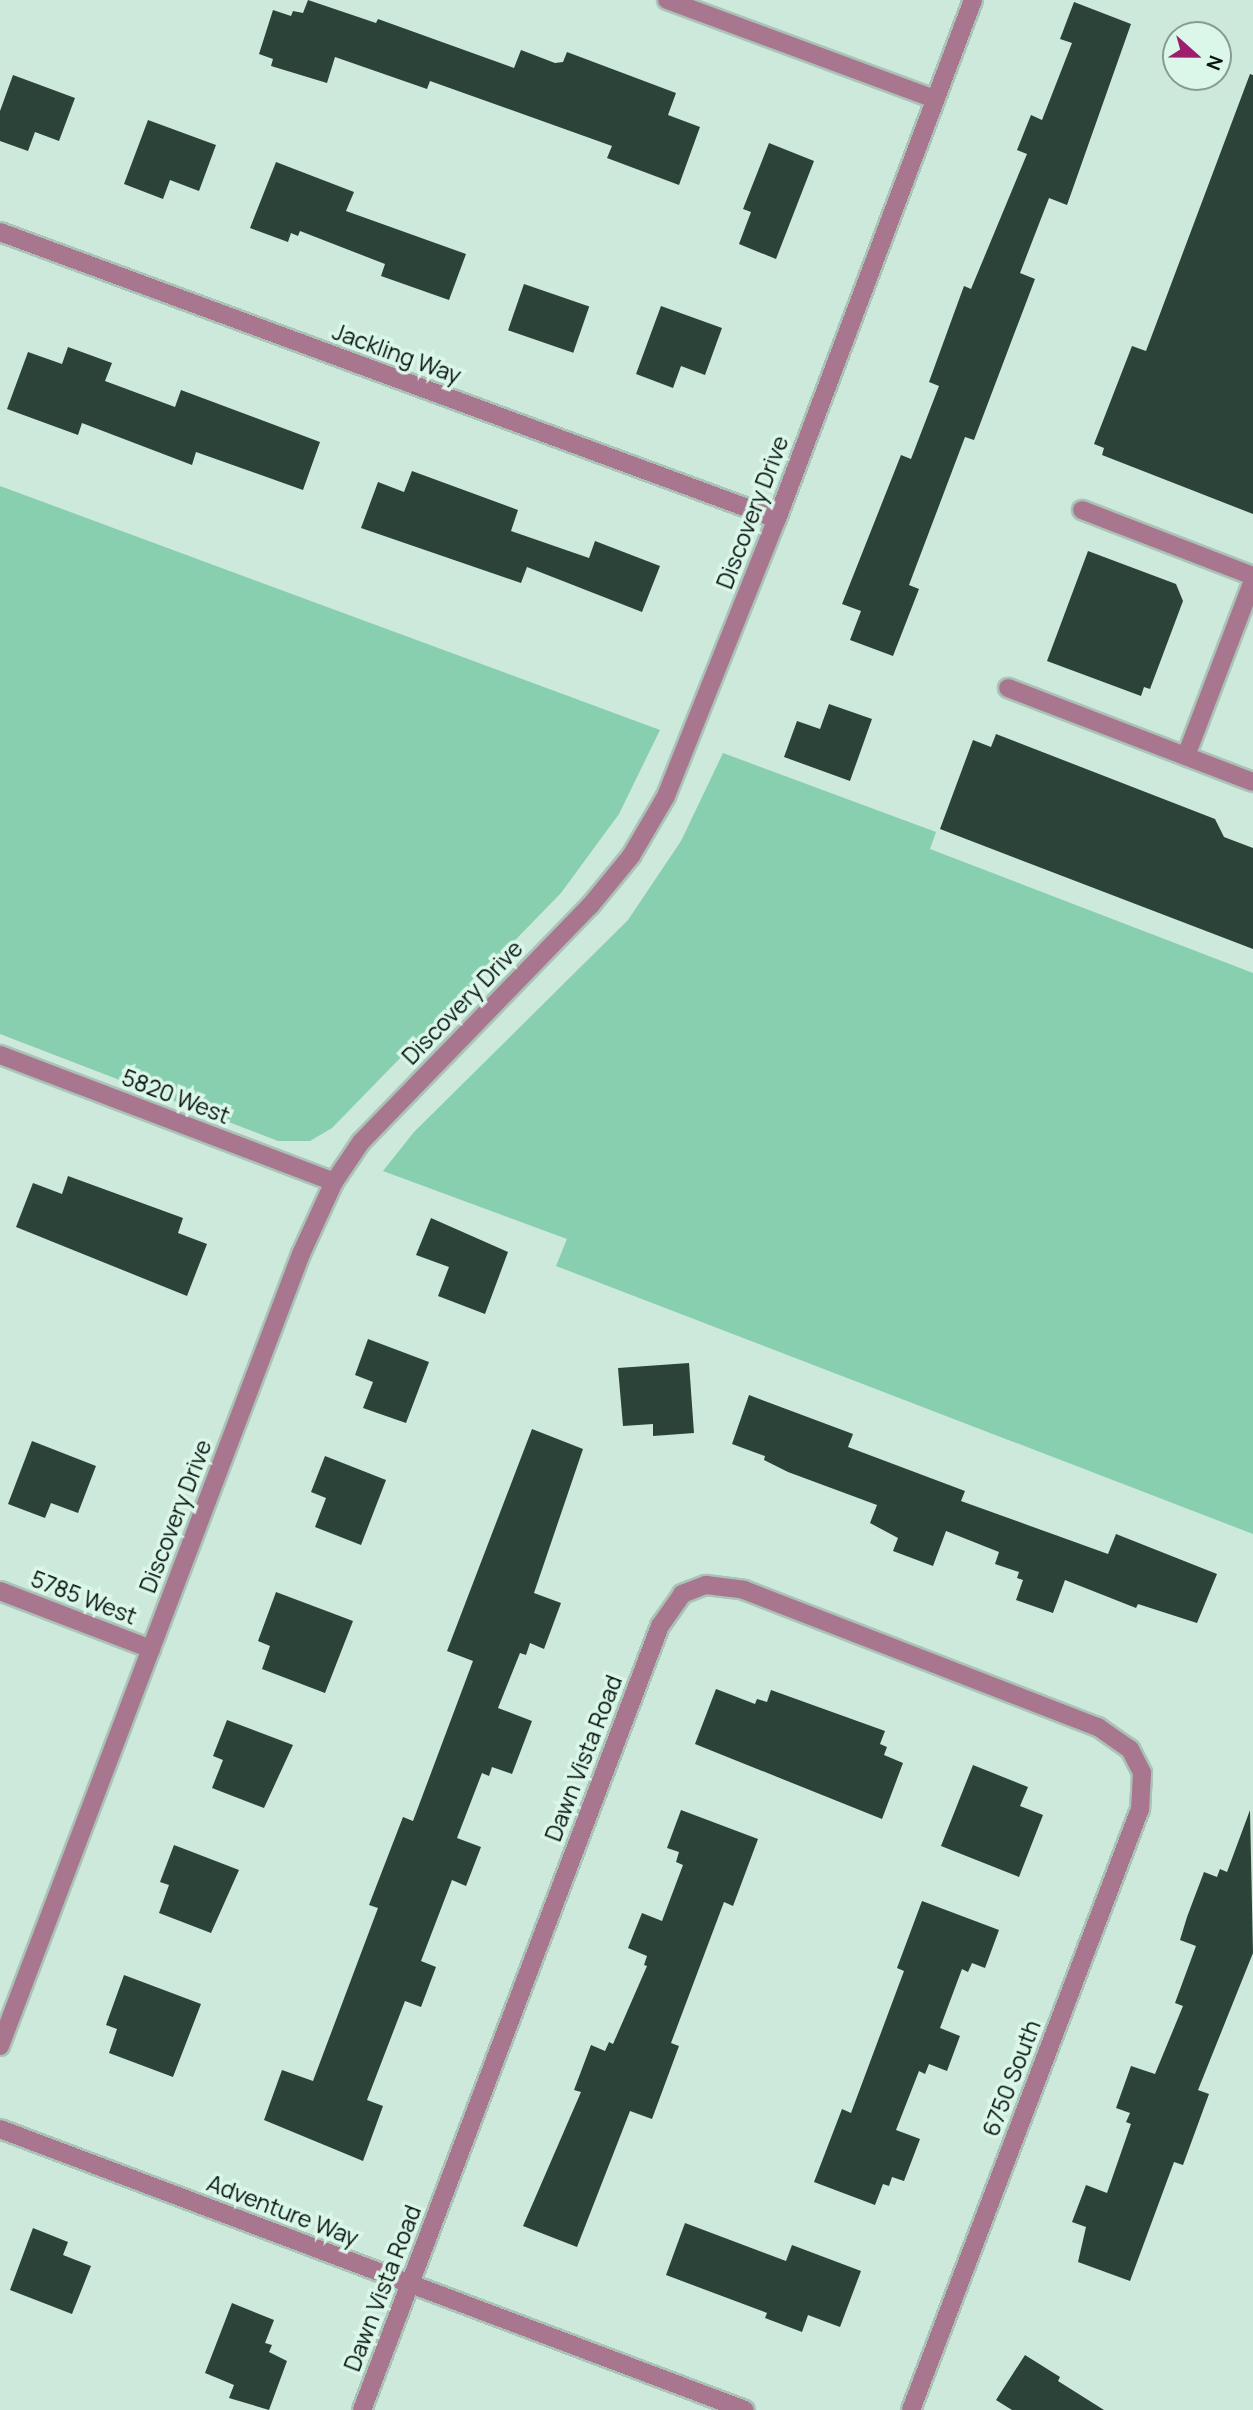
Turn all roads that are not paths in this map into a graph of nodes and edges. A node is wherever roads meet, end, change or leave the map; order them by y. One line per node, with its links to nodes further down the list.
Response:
1 (667, 0): 3 (street)
2 (973, 0): 3 (street, Discovery Drive)
3 (935, 99): 6 (street, Discovery Drive)
4 (0, 232): 6 (street, Jackling Way)
5 (1082, 510): 7 (street)
6 (777, 519): 12 (street, Discovery Drive)
7 (1253, 578): 9 (street)
8 (1008, 688): 9 (street)
9 (1186, 756): 10 (street)
10 (1253, 782)
11 (0, 1055): 12 (street, 5820 West)
12 (334, 1182): 14 (street, Discovery Drive)
13 (0, 1591): 14 (street, 5785 West)
14 (151, 1649): 16 (street, Discovery Drive)
15 (1138, 1761): 18 (street, Dawn Vista Road); 21 (street, 6750 South)
16 (0, 2046)
17 (0, 2129): 18 (street, Adventure Way)
18 (410, 2285): 19 (street, Dawn Vista Road); 20 (street, Adventure Way)
19 (362, 2410)
20 (745, 2410)
21 (911, 2410)

